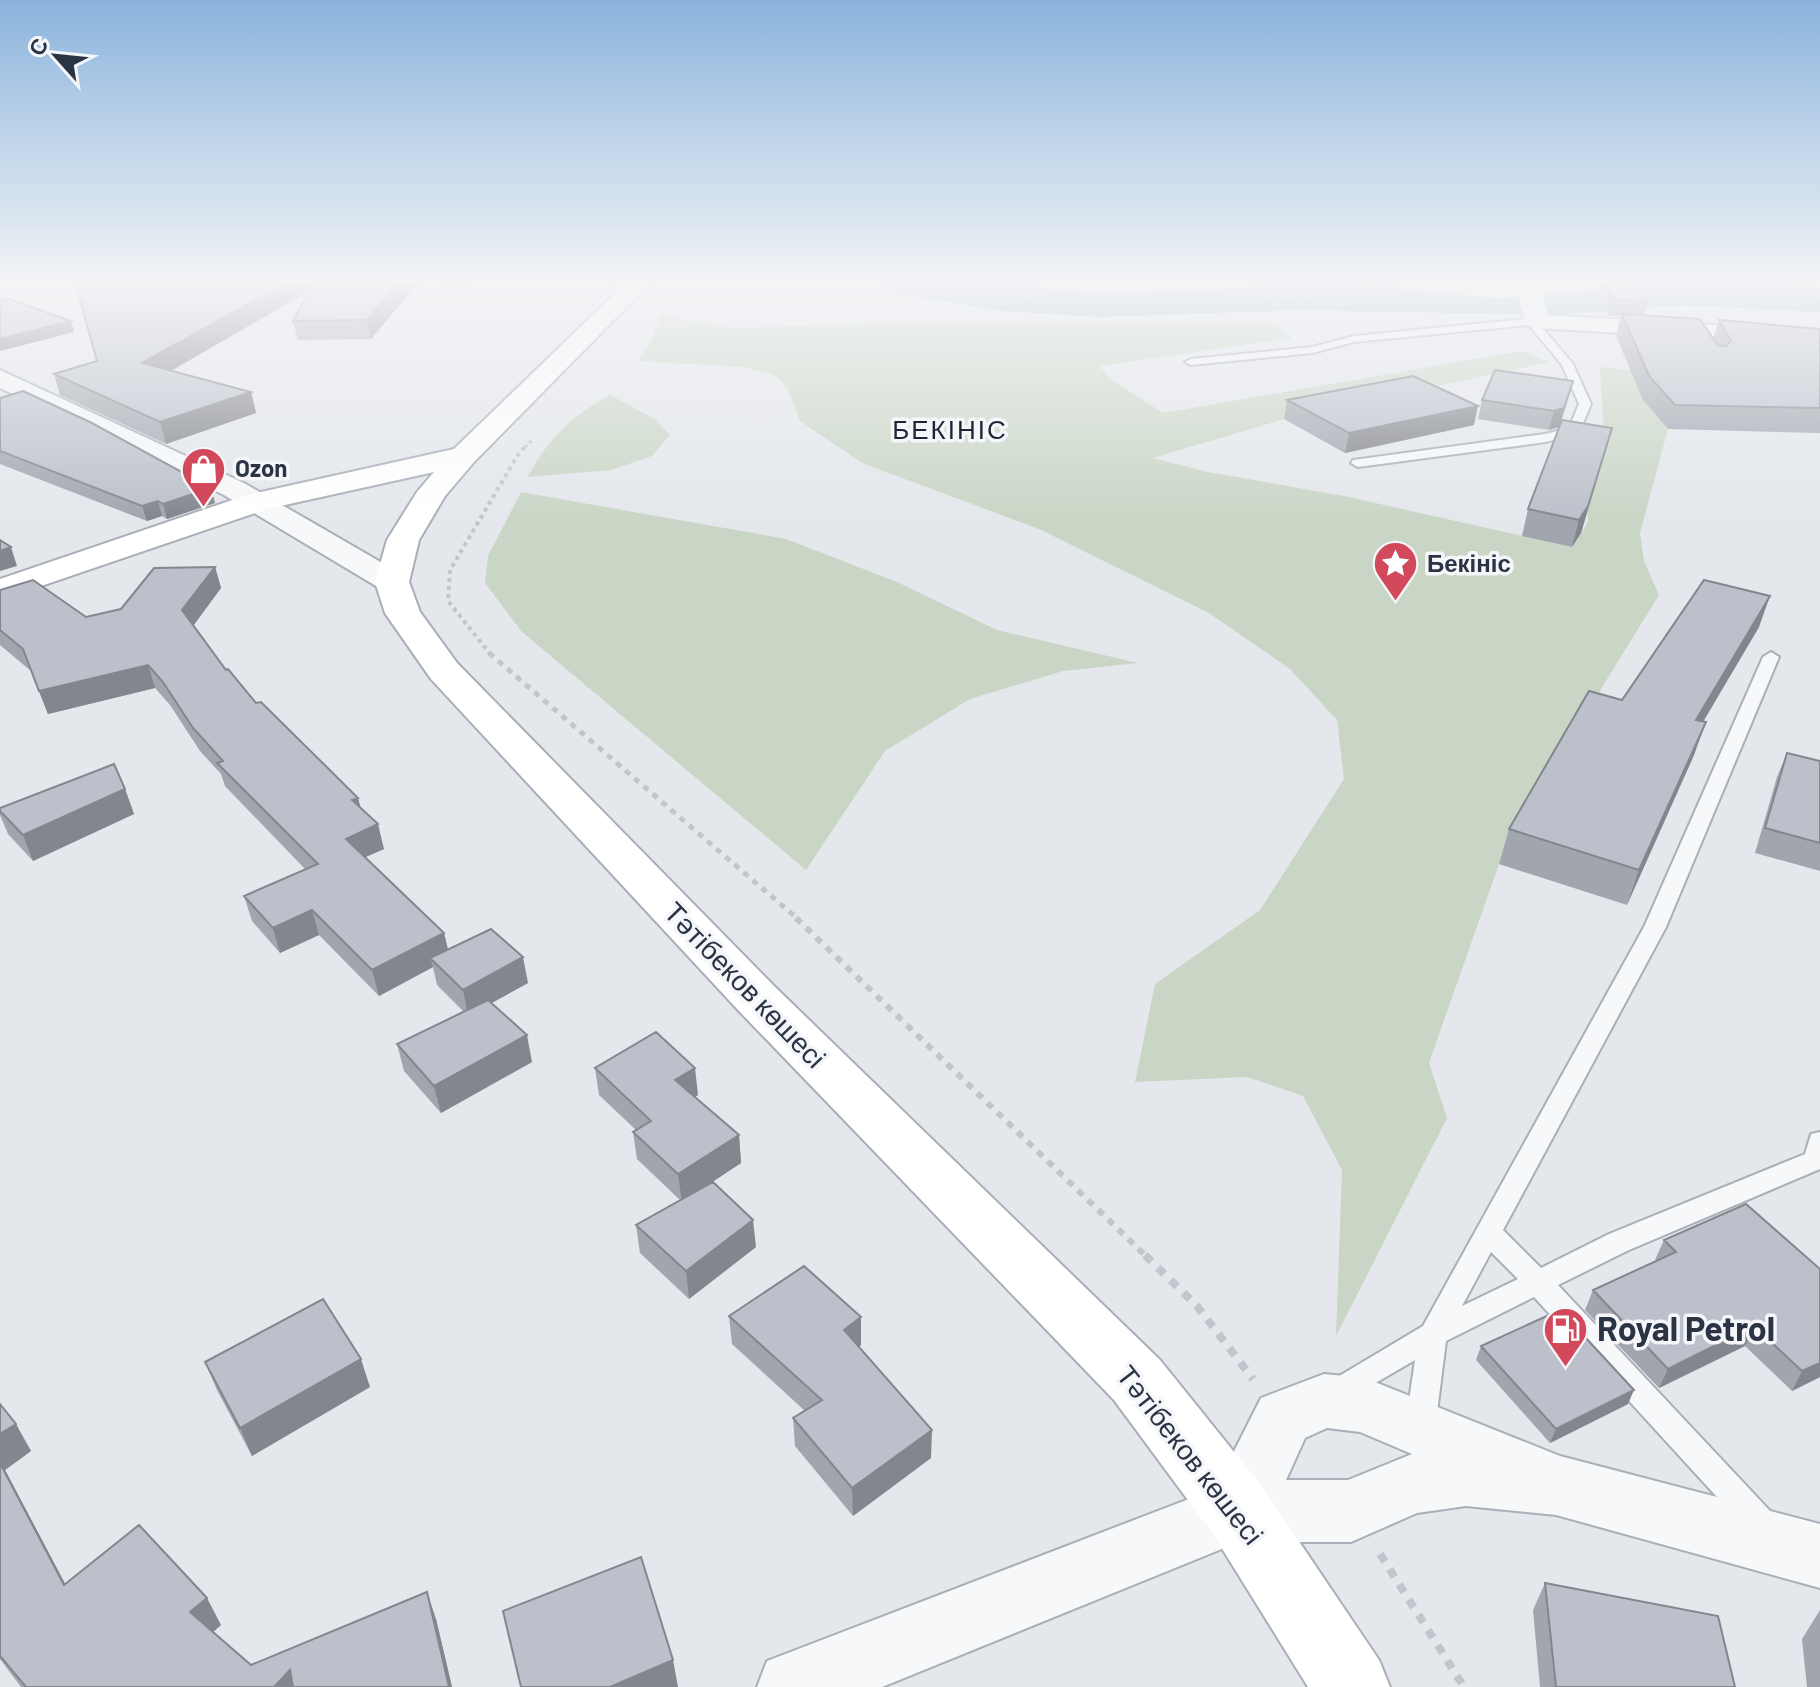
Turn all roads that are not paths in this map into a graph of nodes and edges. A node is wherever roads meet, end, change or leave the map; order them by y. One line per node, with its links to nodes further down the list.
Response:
1 (556, 362): 4 (main road)
2 (1566, 362): 5 (lane)
3 (0, 378): 6 (street)
4 (464, 456): 6 (main road); 7 (main road)
5 (1358, 463)
6 (258, 502): 7 (street); 8 (main road)
7 (392, 582): 16 (main road, Тәтібеков көшесі)
8 (0, 590)
9 (1771, 657): 11 (lane)
10 (1820, 1141): 12 (lane)
11 (1487, 1231): 12 (lane); 13 (lane)
12 (1539, 1283): 13 (lane); 17 (lane)
13 (1433, 1334): 14 (lane); 15 (lane)
14 (1303, 1409): 15 (street); 16 (street)
15 (1415, 1456): 16 (street); 17 (street)
16 (1238, 1511): 18 (street); 19 (main road, Тәтібеков көшесі)
17 (1801, 1551)
18 (793, 1687)
19 (1352, 1687)

